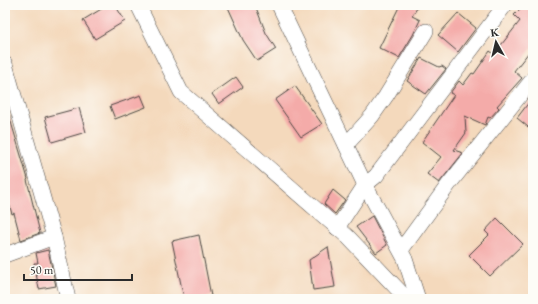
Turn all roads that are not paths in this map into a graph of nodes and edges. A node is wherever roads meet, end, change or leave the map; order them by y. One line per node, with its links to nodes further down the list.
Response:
1 (138, 5): 9 (street)
2 (279, 5): 7 (street)
3 (505, 5): 8 (street)
4 (426, 31): 7 (street)
5 (5, 64): 10 (street)
6 (533, 79): 11 (street)
7 (346, 145): 8 (street)
8 (365, 185): 9 (street); 11 (street)
9 (337, 228): 14 (street)
10 (54, 237): 12 (street); 13 (street)
11 (401, 250): 15 (street)
12 (5, 255)
13 (68, 299)
14 (407, 299)
15 (418, 299)

